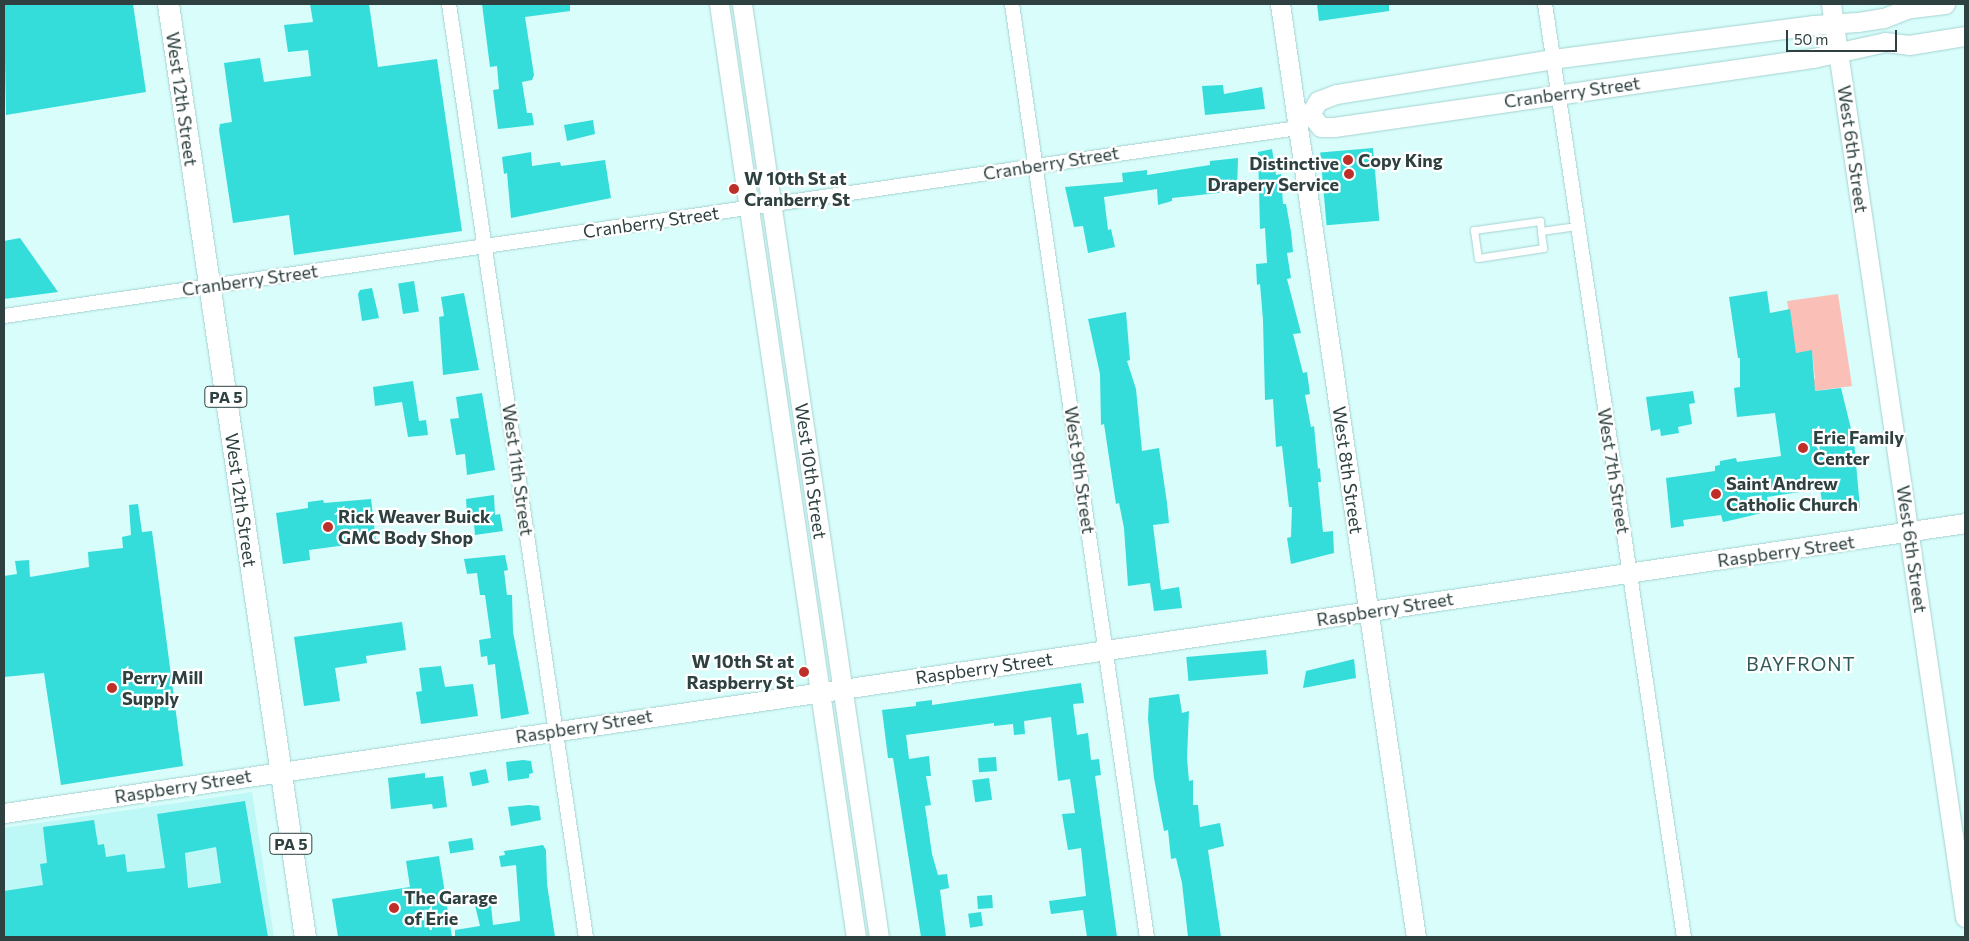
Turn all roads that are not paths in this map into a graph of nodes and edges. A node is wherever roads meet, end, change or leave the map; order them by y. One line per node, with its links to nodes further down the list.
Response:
1 (168, 4): 22 (main road, West 12th Street / PA 5)
2 (449, 4): 21 (street, West 11th Street)
3 (719, 4): 18 (street, West 10th Street)
4 (742, 4): 17 (street, West 10th Street)
5 (1012, 4): 16 (street, West 9th Street)
6 (1280, 4): 15 (street, West 8th Street)
7 (1545, 4): 13 (street, West 7th Street)
8 (1831, 4): 10 (street, West 6th Street)
9 (1945, 4): 10 (street, Cranberry Street)
10 (1834, 24): 12 (street, West 6th Street); 13 (street, Cranberry Street)
11 (1965, 36): 12 (street, Cranberry Street)
12 (1838, 51): 14 (street, Cranberry Street); 27 (street, West 6th Street)
13 (1553, 59): 14 (street, West 7th Street); 15 (street, Cranberry Street)
14 (1558, 93): 15 (street, Cranberry Street); 19 (street, West 7th Street)
15 (1301, 119): 16 (street, Cranberry Street); 29 (street, West 8th Street)
16 (1035, 165): 17 (street, Cranberry Street); 30 (street, West 9th Street)
17 (773, 204): 18 (street, Cranberry Street); 24 (street, West 10th Street)
18 (749, 208): 21 (street, Cranberry Street); 25 (street, West 10th Street)
19 (1578, 226): 20 (lane); 28 (street, West 7th Street)
20 (1541, 231): 20 (lane)
21 (484, 245): 22 (street, Cranberry Street); 33 (street, West 11th Street)
22 (210, 286): 23 (street, Cranberry Street); 34 (main road, West 12th Street / PA 5)
23 (4, 316)
24 (807, 447): 25 (street); 31 (street, West 10th Street)
25 (784, 450): 32 (street, West 10th Street)
26 (1965, 523): 27 (street, Raspberry Street)
27 (1910, 532): 28 (street, Raspberry Street); 36 (street, West 6th Street)
28 (1631, 573): 29 (street, Raspberry Street); 43 (street, West 7th Street)
29 (1369, 610): 30 (street, Raspberry Street); 42 (street, West 8th Street)
30 (1107, 650): 31 (street, Raspberry Street); 41 (street, West 9th Street)
31 (842, 688): 32 (street, Raspberry Street); 40 (street, West 10th Street)
32 (820, 691): 33 (street, Raspberry Street); 39 (street, West 10th Street)
33 (556, 731): 34 (street, Raspberry Street); 38 (street, West 11th Street)
34 (280, 772): 35 (street, Raspberry Street); 37 (main road, West 12th Street / PA 5)
35 (4, 813)
36 (1965, 917)
37 (305, 937)
38 (586, 937)
39 (856, 937)
40 (879, 937)
41 (1147, 937)
42 (1416, 937)
43 (1684, 937)

